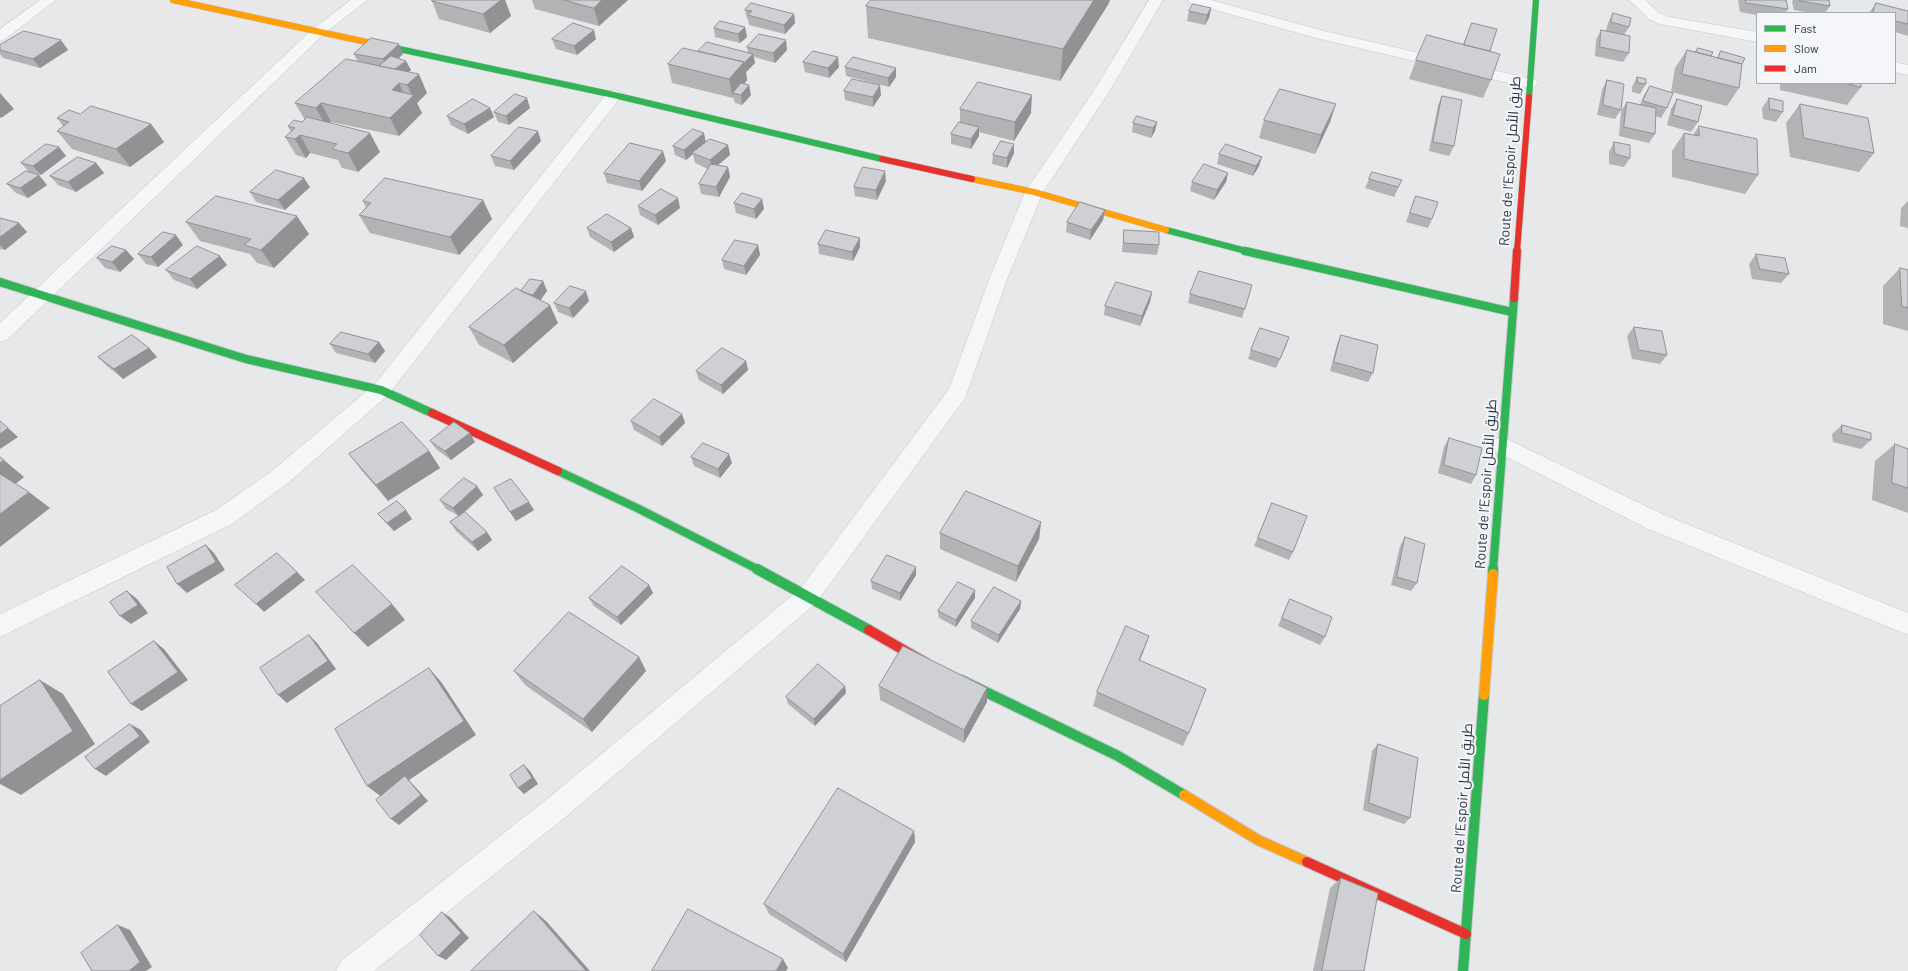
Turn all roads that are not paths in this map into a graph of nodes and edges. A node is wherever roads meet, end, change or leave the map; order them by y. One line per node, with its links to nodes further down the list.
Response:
1 (49, 0): 9 (street)
2 (173, 0): 8 (main road)
3 (360, 0): 8 (street)
4 (1156, 0): 15 (street)
5 (1195, 0): 13 (street)
6 (1536, 0): 13 (main road, Route de l’Espoir طريق الأمل)
7 (1636, 0): 10 (street)
8 (319, 31): 14 (main road); 17 (street)
9 (0, 36)
10 (1756, 37)
11 (1896, 67): 12 (street)
12 (1908, 70)
13 (1530, 83): 18 (main road, Route de l’Espoir طريق الأمل)
14 (614, 95): 15 (main road); 20 (street)
15 (1034, 192): 18 (main road); 22 (street)
16 (0, 282): 17 (main road)
17 (44, 295): 19 (street); 20 (main road)
18 (1512, 312): 21 (main road, Route de l’Espoir طريق الأمل)
19 (0, 335)
20 (381, 390): 22 (main road); 24 (street)
21 (1503, 445): 23 (street); 27 (main road, Route de l’Espoir طريق الأمل)
22 (808, 596): 25 (main road); 28 (street)
23 (1908, 624)
24 (0, 626)
25 (936, 668)
26 (950, 675): 27 (main road)
27 (1466, 934): 29 (main road, Route de l’Espoir طريق الأمل)
28 (351, 971)
29 (1463, 971)

